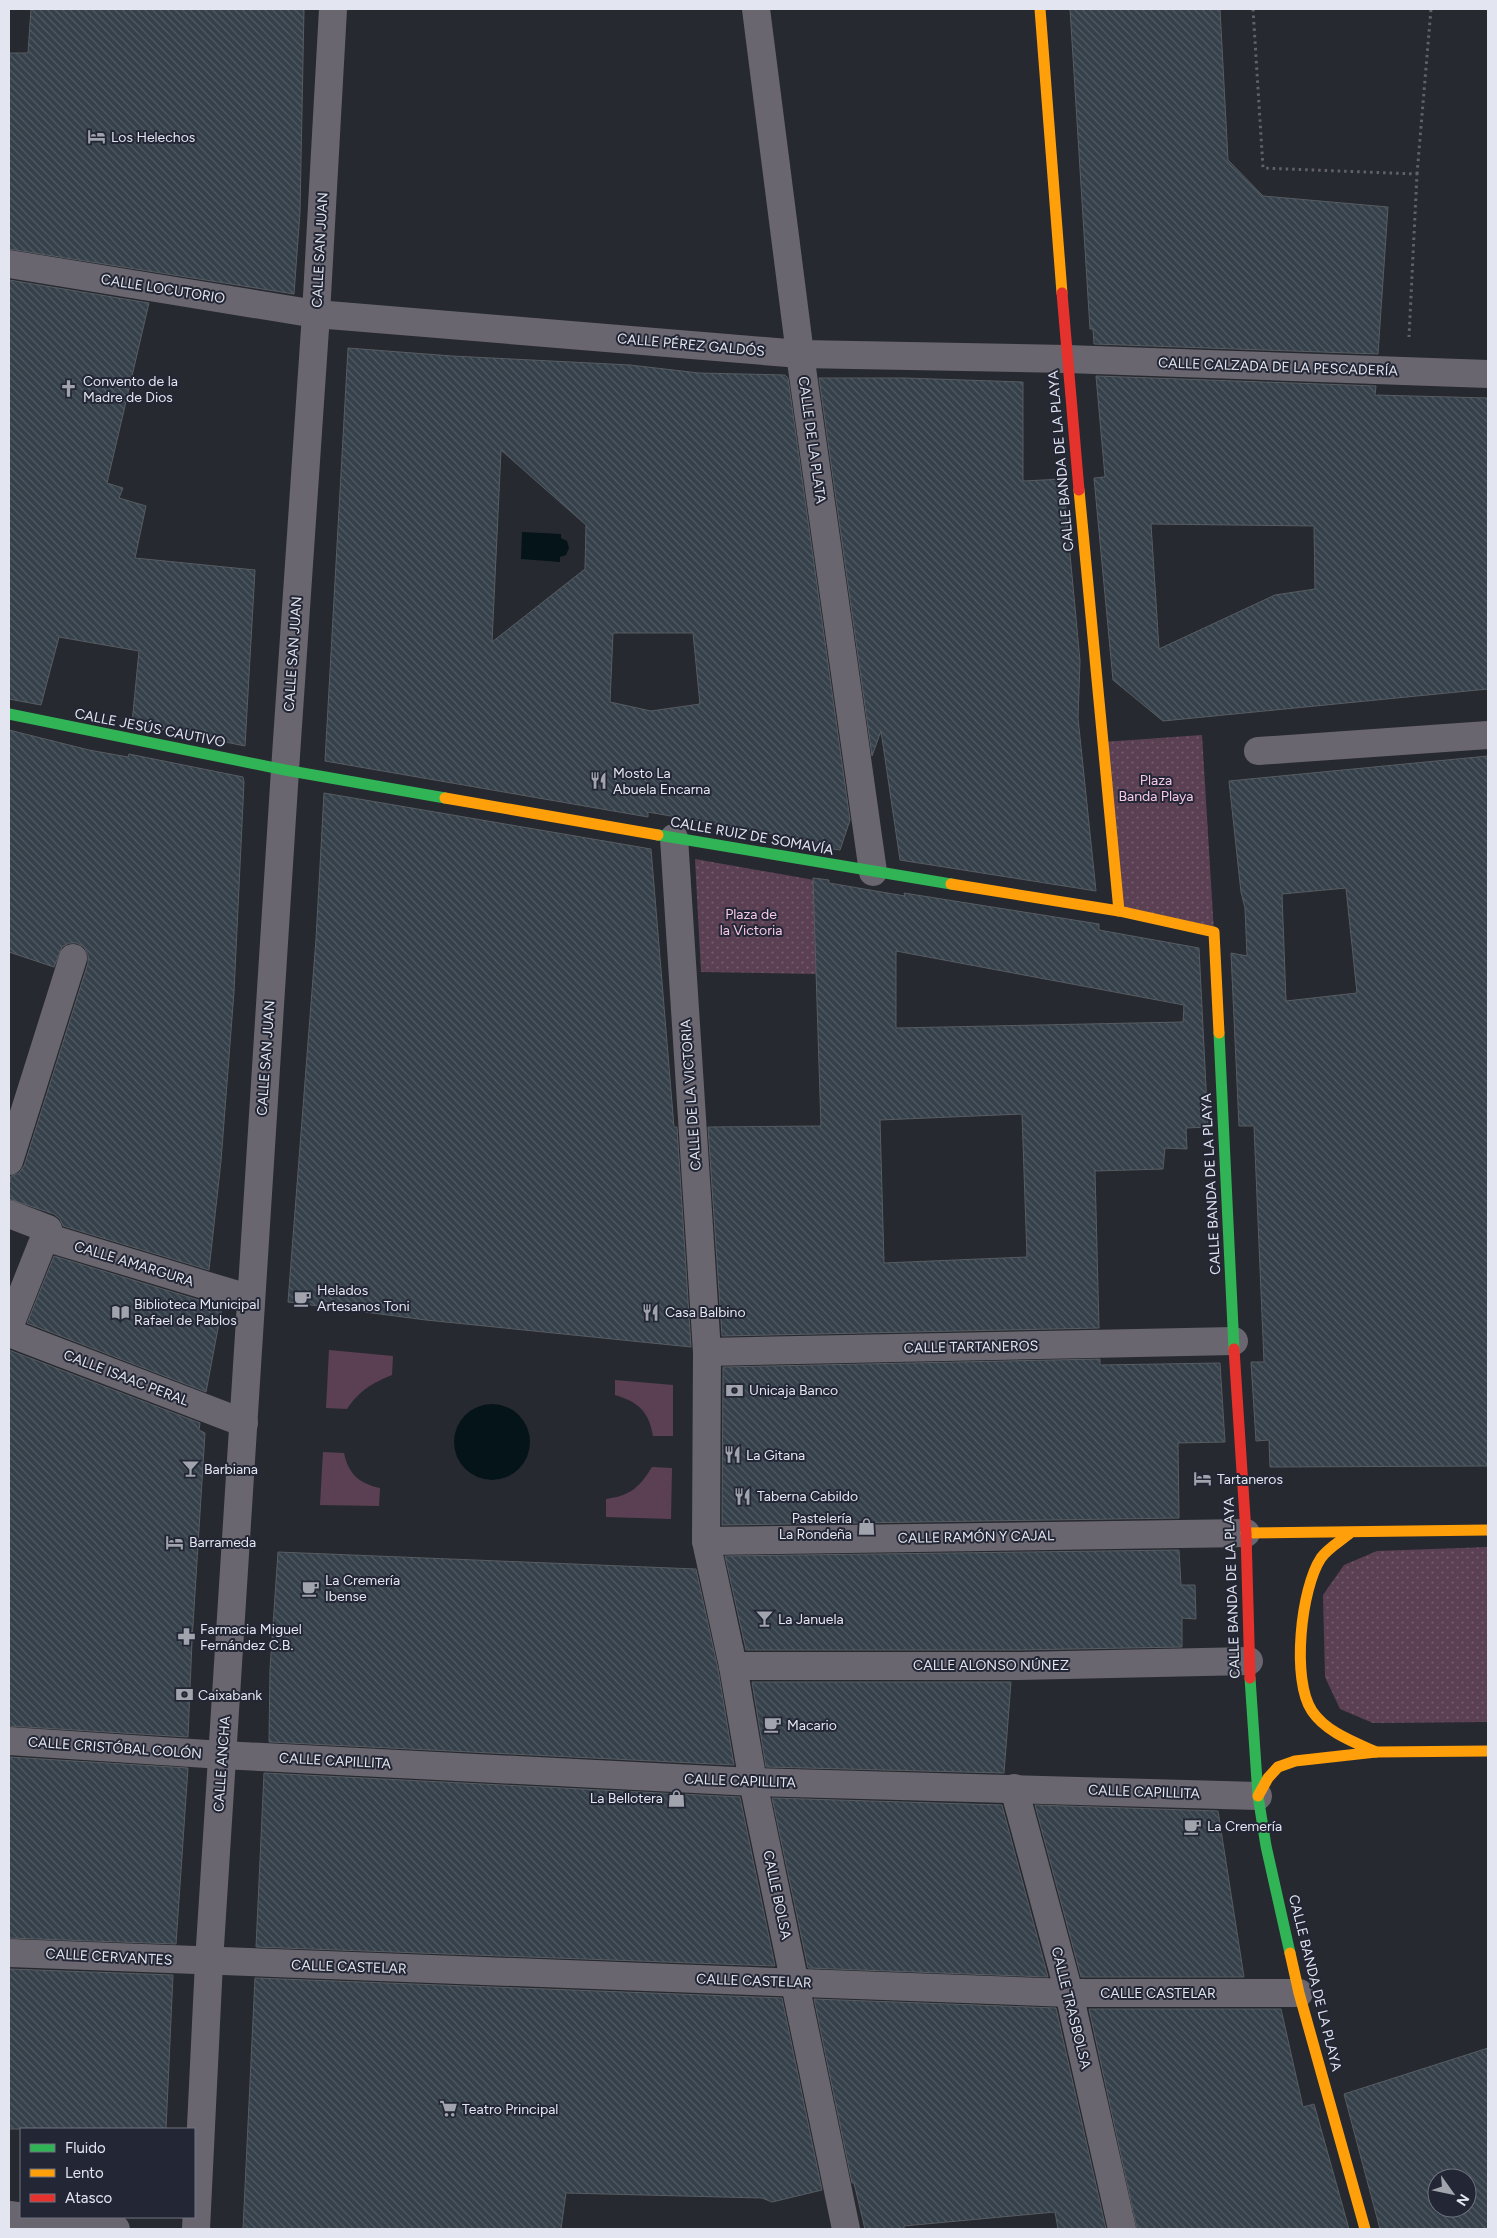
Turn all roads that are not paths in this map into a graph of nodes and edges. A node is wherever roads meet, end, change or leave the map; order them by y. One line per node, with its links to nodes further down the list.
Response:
1 (333, 9): 5 (street, CALLE SAN JUAN)
2 (756, 9): 6 (street, CALLE DE LA PLATA)
3 (1040, 9): 7 (street, CALLE BANDA DE LA PLAYA)
4 (9, 264): 5 (street, CALLE LOCUTORIO)
5 (316, 314): 6 (street, CALLE PÉREZ GALDÓS); 12 (street, CALLE SAN JUAN)
6 (800, 354): 7 (street, CALLE PÉREZ GALDÓS); 14 (street, CALLE DE LA PLATA)
7 (1067, 359): 8 (street, CALLE CALZADA DE LA PESCADERÍA); 15 (street, CALLE BANDA DE LA PLAYA)
8 (1488, 374)
9 (9, 714): 12 (street, CALLE JESÚS CAUTIVO)
10 (1488, 735): 11 (street)
11 (1258, 751)
12 (284, 770): 13 (street, CALLE RUIZ DE SOMAVÍA); 21 (street, CALLE SAN JUAN)
13 (674, 838): 14 (street, CALLE RUIZ DE SOMAVÍA); 25 (street, CALLE DE LA VICTORIA)
14 (873, 872): 15 (street, CALLE RUIZ DE SOMAVÍA)
15 (1119, 911): 16 (street, CALLE RUIZ DE SOMAVÍA)
16 (1214, 932): 24 (street, CALLE BANDA DE LA PLAYA)
17 (73, 958): 18 (street)
18 (9, 1161)
19 (9, 1214): 20 (street)
20 (45, 1237): 21 (street, CALLE AMARGURA); 22 (street)
21 (251, 1298): 26 (street, CALLE ANCHA)
22 (9, 1327)
23 (9, 1332): 26 (street, CALLE ISAAC PERAL)
24 (1234, 1341): 25 (street, CALLE TARTANEROS); 28 (street, CALLE BANDA DE LA PLAYA)
25 (707, 1352): 30 (street, CALLE DE LA VICTORIA)
26 (244, 1423): 36 (street, CALLE ANCHA)
27 (1488, 1530): 29 (street)
28 (1246, 1533): 29 (street); 30 (street, CALLE RAMÓN Y CAJAL); 31 (street, CALLE BANDA DE LA PLAYA)
29 (1350, 1533): 35 (street)
30 (708, 1550): 32 (street, CALLE BOLSA)
31 (1249, 1660): 32 (street, CALLE ALONSO NÚNEZ); 39 (street, CALLE BANDA DE LA PLAYA)
32 (733, 1666): 37 (street, CALLE BOLSA)
33 (9, 1741): 36 (street, CALLE CRISTÓBAL COLÓN)
34 (1488, 1751): 35 (street)
35 (1376, 1752): 39 (street)
36 (222, 1755): 37 (street, CALLE CAPILLITA); 41 (street, CALLE ANCHA)
37 (753, 1782): 38 (street, CALLE CAPILLITA); 42 (street, CALLE BOLSA)
38 (1014, 1788): 39 (street, CALLE CAPILLITA); 43 (street, CALLE TRASBOLSA)
39 (1258, 1796): 44 (street, CALLE BANDA DE LA PLAYA)
40 (9, 1953): 41 (street, CALLE CERVANTES)
41 (208, 1962): 42 (street, CALLE CASTELAR); 47 (street, CALLE ANCHA)
42 (796, 1983): 43 (street, CALLE CASTELAR); 48 (street, CALLE BOLSA)
43 (1069, 1993): 44 (street, CALLE CASTELAR); 49 (street, CALLE TRASBOLSA)
44 (1299, 1993): 50 (street, CALLE BANDA DE LA PLAYA)
45 (32, 2218): 46 (street)
46 (116, 2229)
47 (196, 2229)
48 (846, 2229)
49 (1122, 2229)
50 (1365, 2229)

